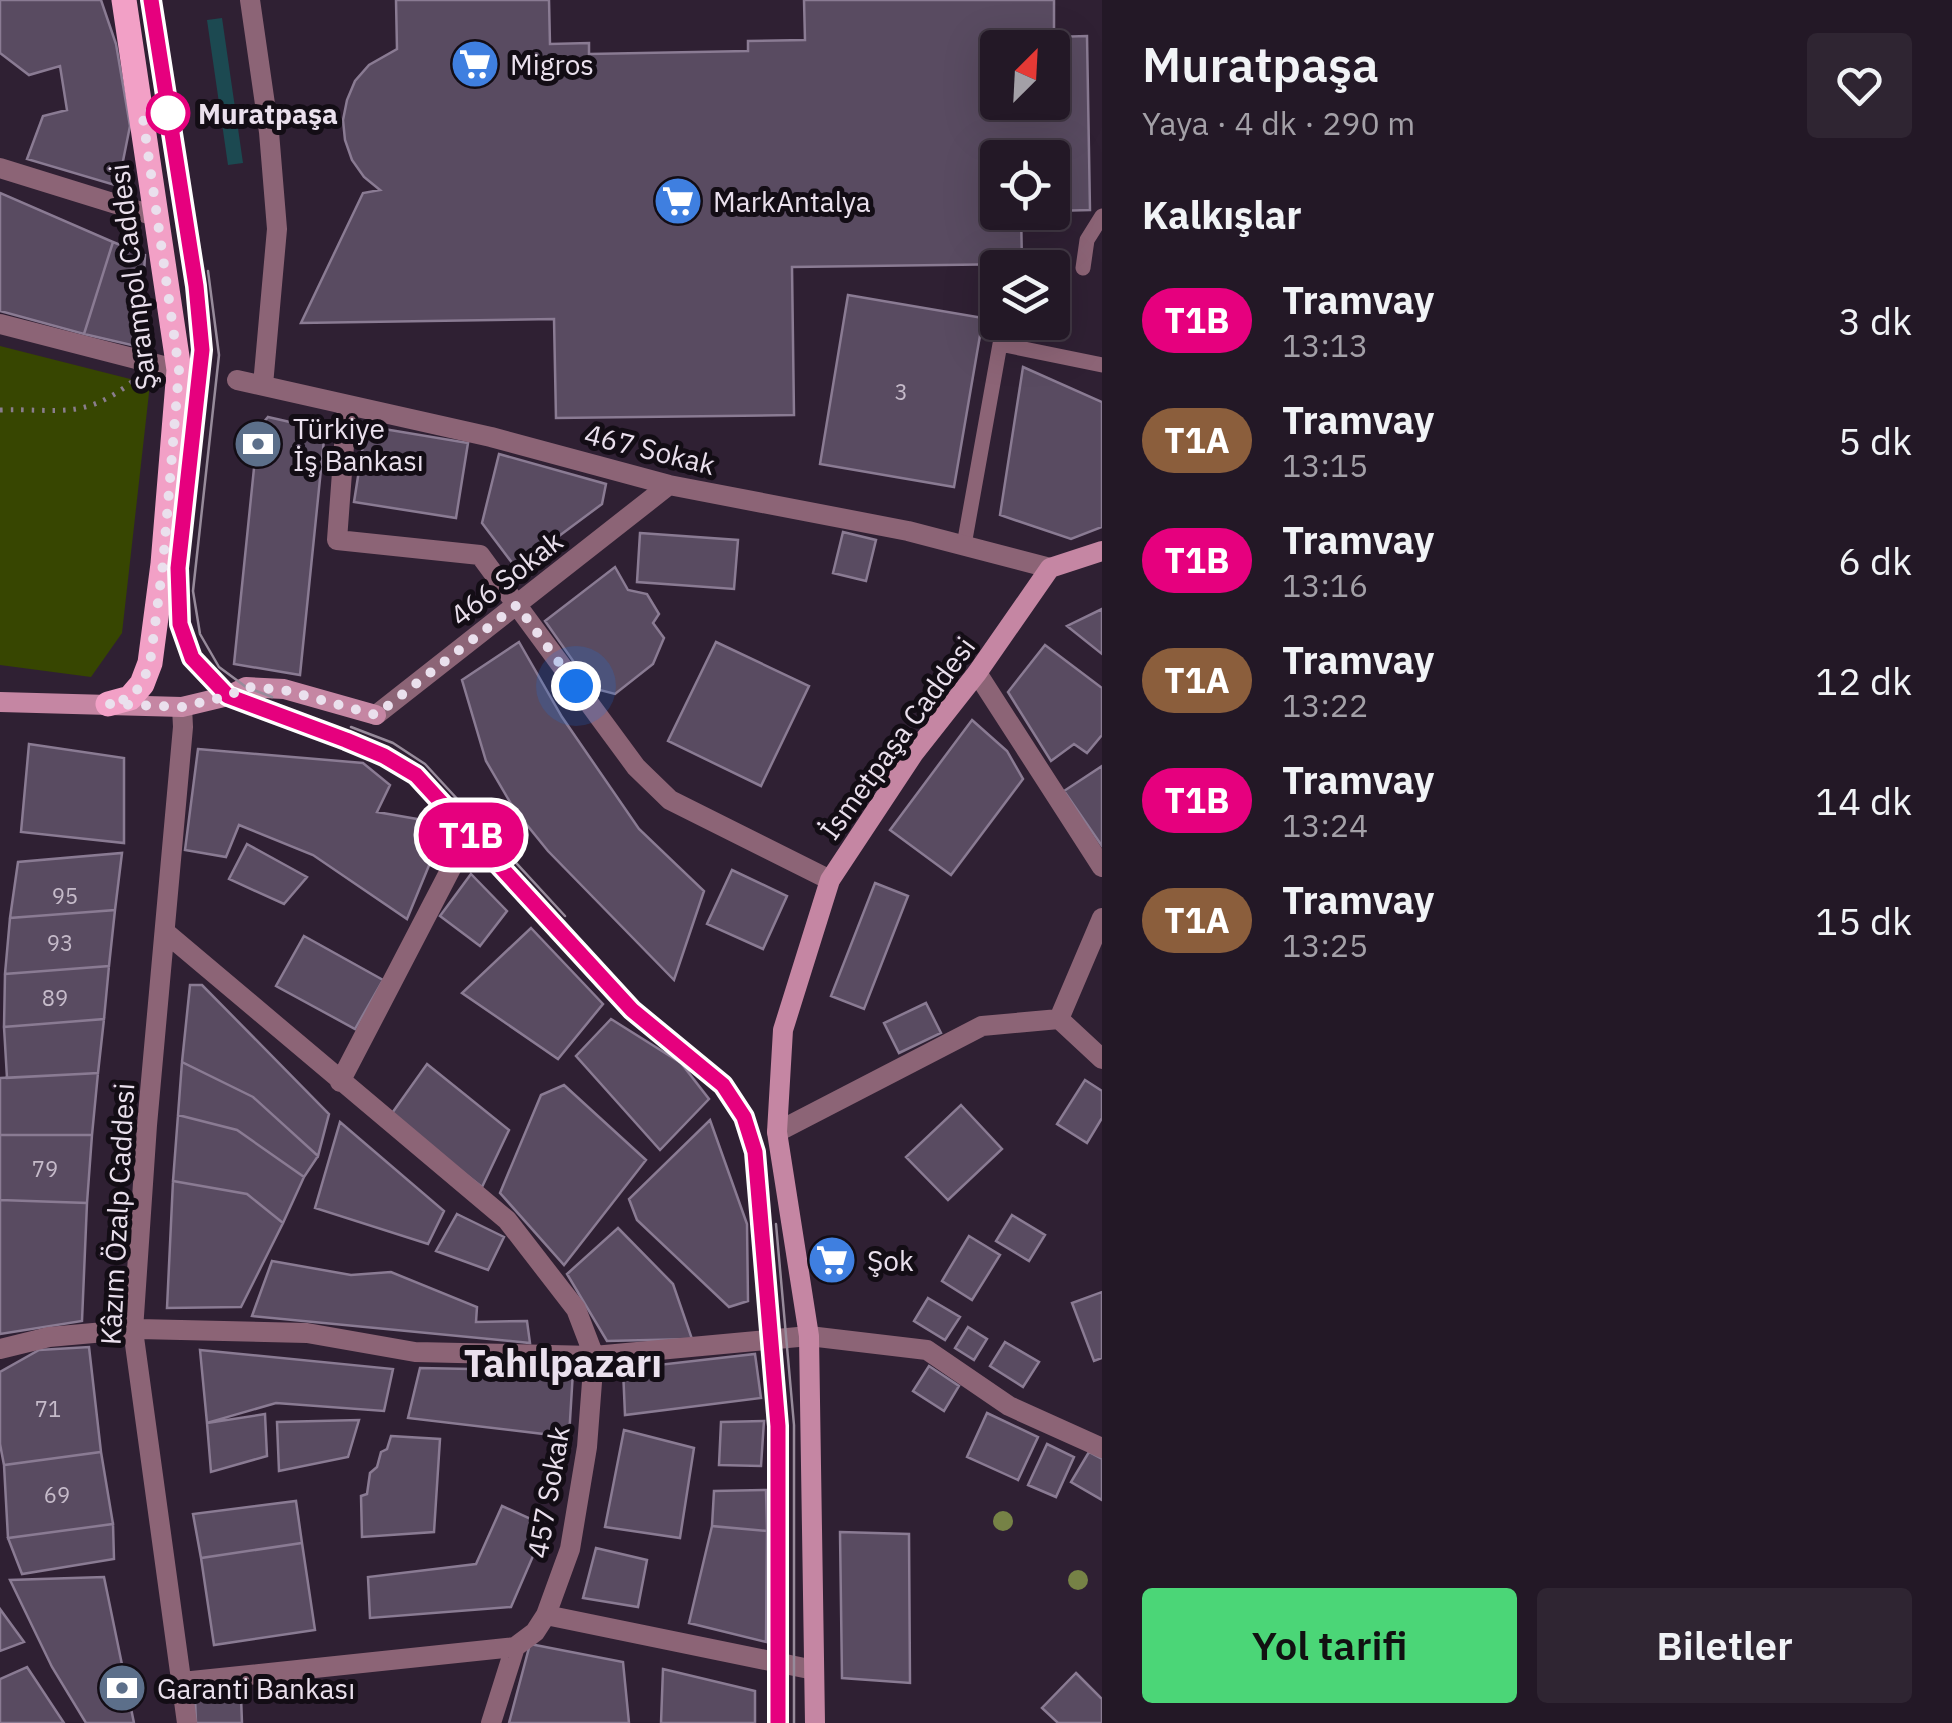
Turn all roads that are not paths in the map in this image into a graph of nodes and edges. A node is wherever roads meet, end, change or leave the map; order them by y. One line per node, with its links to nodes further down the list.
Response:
1 (124, 0): 4 (main road, Şarampol Caddesi)
2 (250, 0): 11 (street)
3 (0, 168): 4 (street)
4 (158, 216): 9 (main road, Şarampol Caddesi)
5 (1102, 216): 6 (lane)
6 (1083, 268)
7 (0, 324): 9 (street)
8 (1102, 365): 14 (lane)
9 (179, 370): 20 (main road, Şarampol Caddesi)
10 (237, 380): 11 (street, 467 Sokak)
11 (262, 385): 12 (street, 467 Sokak)
12 (347, 404): 13 (street, 467 Sokak); 17 (street)
13 (669, 485): 14 (street, 467 Sokak); 17 (street, 466 Sokak)
14 (964, 545): 16 (street, 467 Sokak)
15 (1102, 551): 16 (street)
16 (1050, 568): 18 (street, İsmetpaşa Caddesi)
17 (517, 605): 21 (street, 466 Sokak); 24 (street)
18 (978, 673): 23 (street); 24 (street, İsmetpaşa Caddesi)
19 (0, 702): 20 (street)
20 (108, 704): 21 (street)
21 (182, 707): 26 (street, Kâzım Özalp Caddesi)
22 (482, 809): 29 (street)
23 (1102, 867)
24 (830, 880): 30 (street, İsmetpaşa Caddesi)
25 (1102, 918): 27 (street)
26 (165, 932): 29 (street); 31 (street, Kâzım Özalp Caddesi)
27 (1059, 1019): 28 (street); 30 (street)
28 (1102, 1060)
29 (340, 1082): 34 (street)
30 (777, 1132): 32 (street, İsmetpaşa Caddesi)
31 (133, 1330): 33 (street); 34 (street); 39 (street, Kâzım Özalp Caddesi)
32 (809, 1336): 34 (street); 35 (street); 38 (street, İsmetpaşa Caddesi)
33 (0, 1349)
34 (594, 1356): 36 (street, 457 Sokak)
35 (1102, 1448)
36 (540, 1624): 37 (street); 38 (street)
37 (515, 1647): 39 (street); 41 (street)
38 (814, 1670): 42 (street, İsmetpaşa Caddesi)
39 (182, 1682): 40 (street, Kâzım Özalp Caddesi)
40 (188, 1723)
41 (491, 1723)
42 (815, 1723)

